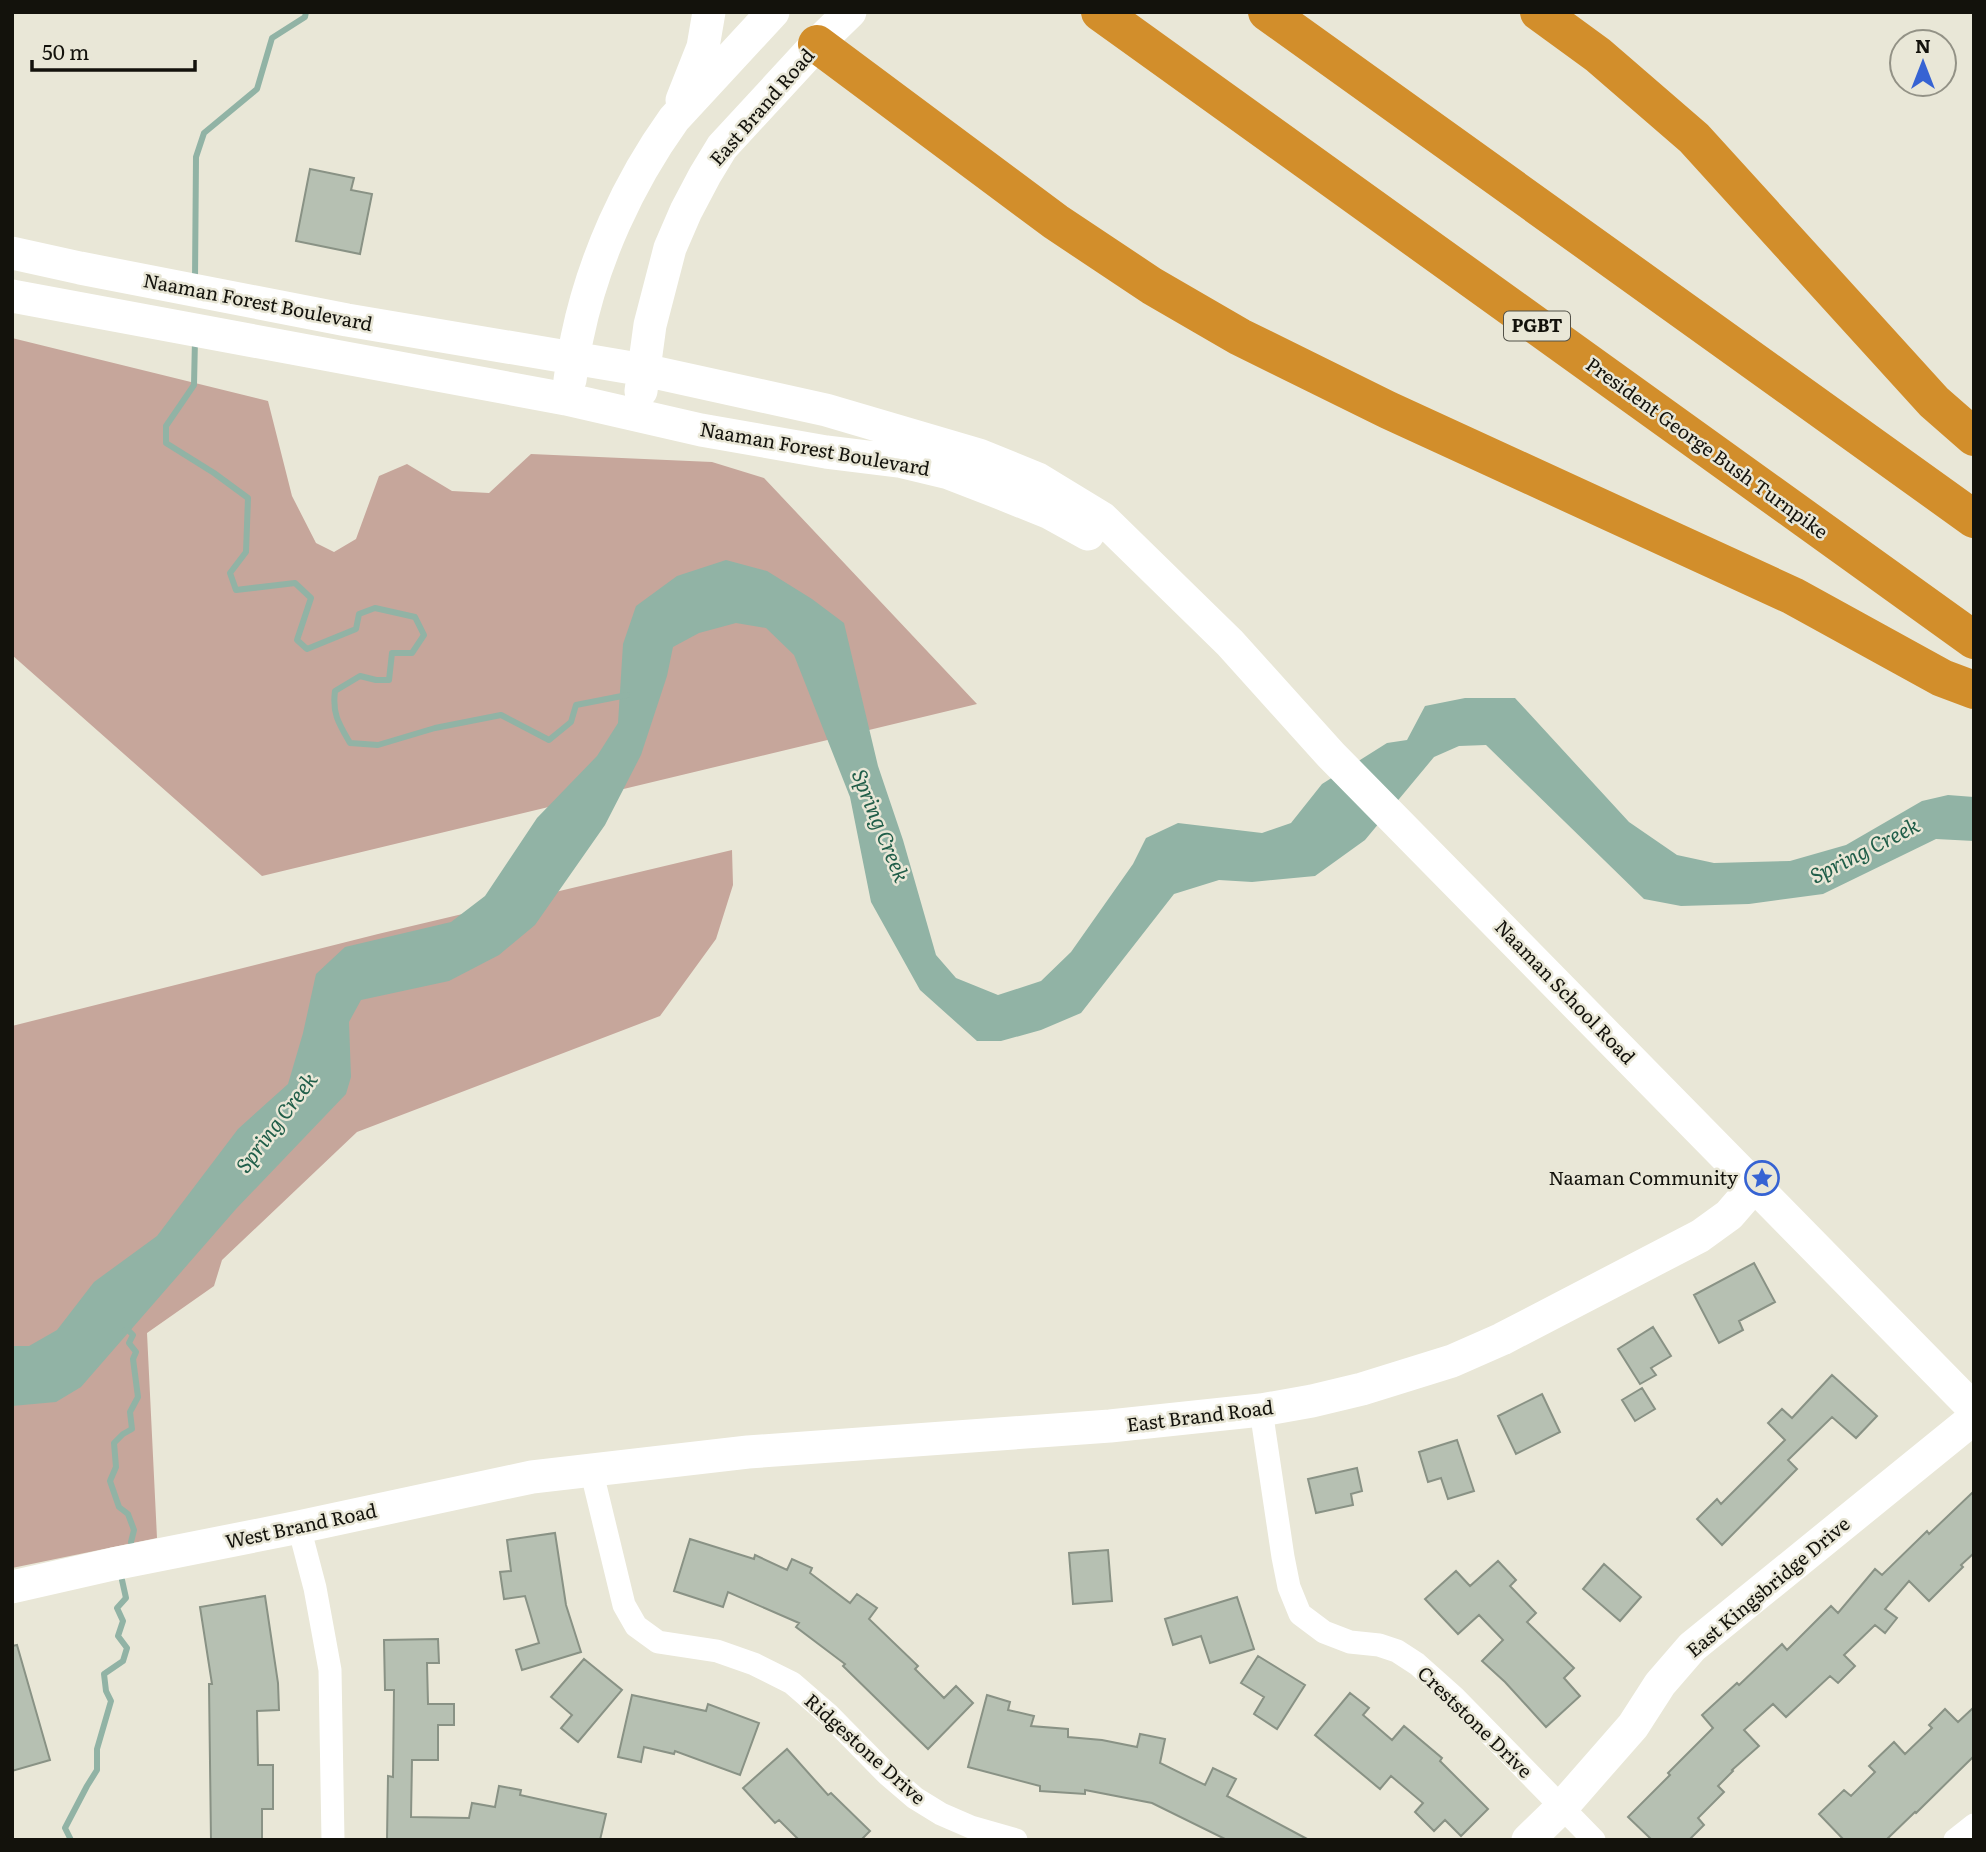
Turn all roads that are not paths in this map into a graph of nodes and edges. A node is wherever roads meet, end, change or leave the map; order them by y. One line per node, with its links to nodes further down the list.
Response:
1 (709, 12): 9 (main road)
2 (773, 12): 9 (main road)
3 (785, 12): 8 (main road)
4 (850, 12): 8 (main road, East Brand Road)
5 (1100, 12): 19 (highway, President George Bush Turnpike / PGBT)
6 (1267, 12): 17 (highway)
7 (1539, 12): 16 (highway)
8 (817, 44): 13 (main road, East Brand Road); 20 (highway)
9 (674, 119): 12 (main road)
10 (12, 253): 12 (main road, Naaman Forest Boulevard)
11 (12, 296): 14 (main road, Naaman Forest Boulevard)
12 (574, 358): 13 (main road, Naaman Forest Boulevard); 14 (main road)
13 (644, 370): 15 (main road, East Brand Road); 18 (main road, Naaman Forest Boulevard)
14 (566, 400): 15 (main road, Naaman Forest Boulevard)
15 (637, 415): 18 (main road, Naaman Forest Boulevard)
16 (1974, 437)
17 (1974, 519)
18 (1158, 573): 21 (main road, Naaman School Road)
19 (1974, 639)
20 (1974, 690)
21 (1755, 1185): 22 (main road, Naaman School Road); 23 (main road, East Brand Road)
22 (1974, 1409)
23 (1261, 1410): 25 (main road, East Brand Road); 28 (street, Creststone Drive)
24 (1974, 1418): 28 (main road, East Kingsbridge Drive)
25 (591, 1469): 26 (main road, West Brand Road); 31 (street, Ridgestone Drive)
26 (299, 1527): 27 (main road, West Brand Road); 30 (street)
27 (12, 1587)
28 (1562, 1807): 32 (main road, East Kingsbridge Drive); 33 (street, Creststone Drive)
29 (1974, 1825): 34 (street)
30 (333, 1840)
31 (1016, 1840)
32 (1528, 1840)
33 (1594, 1840)
34 (1955, 1840)

